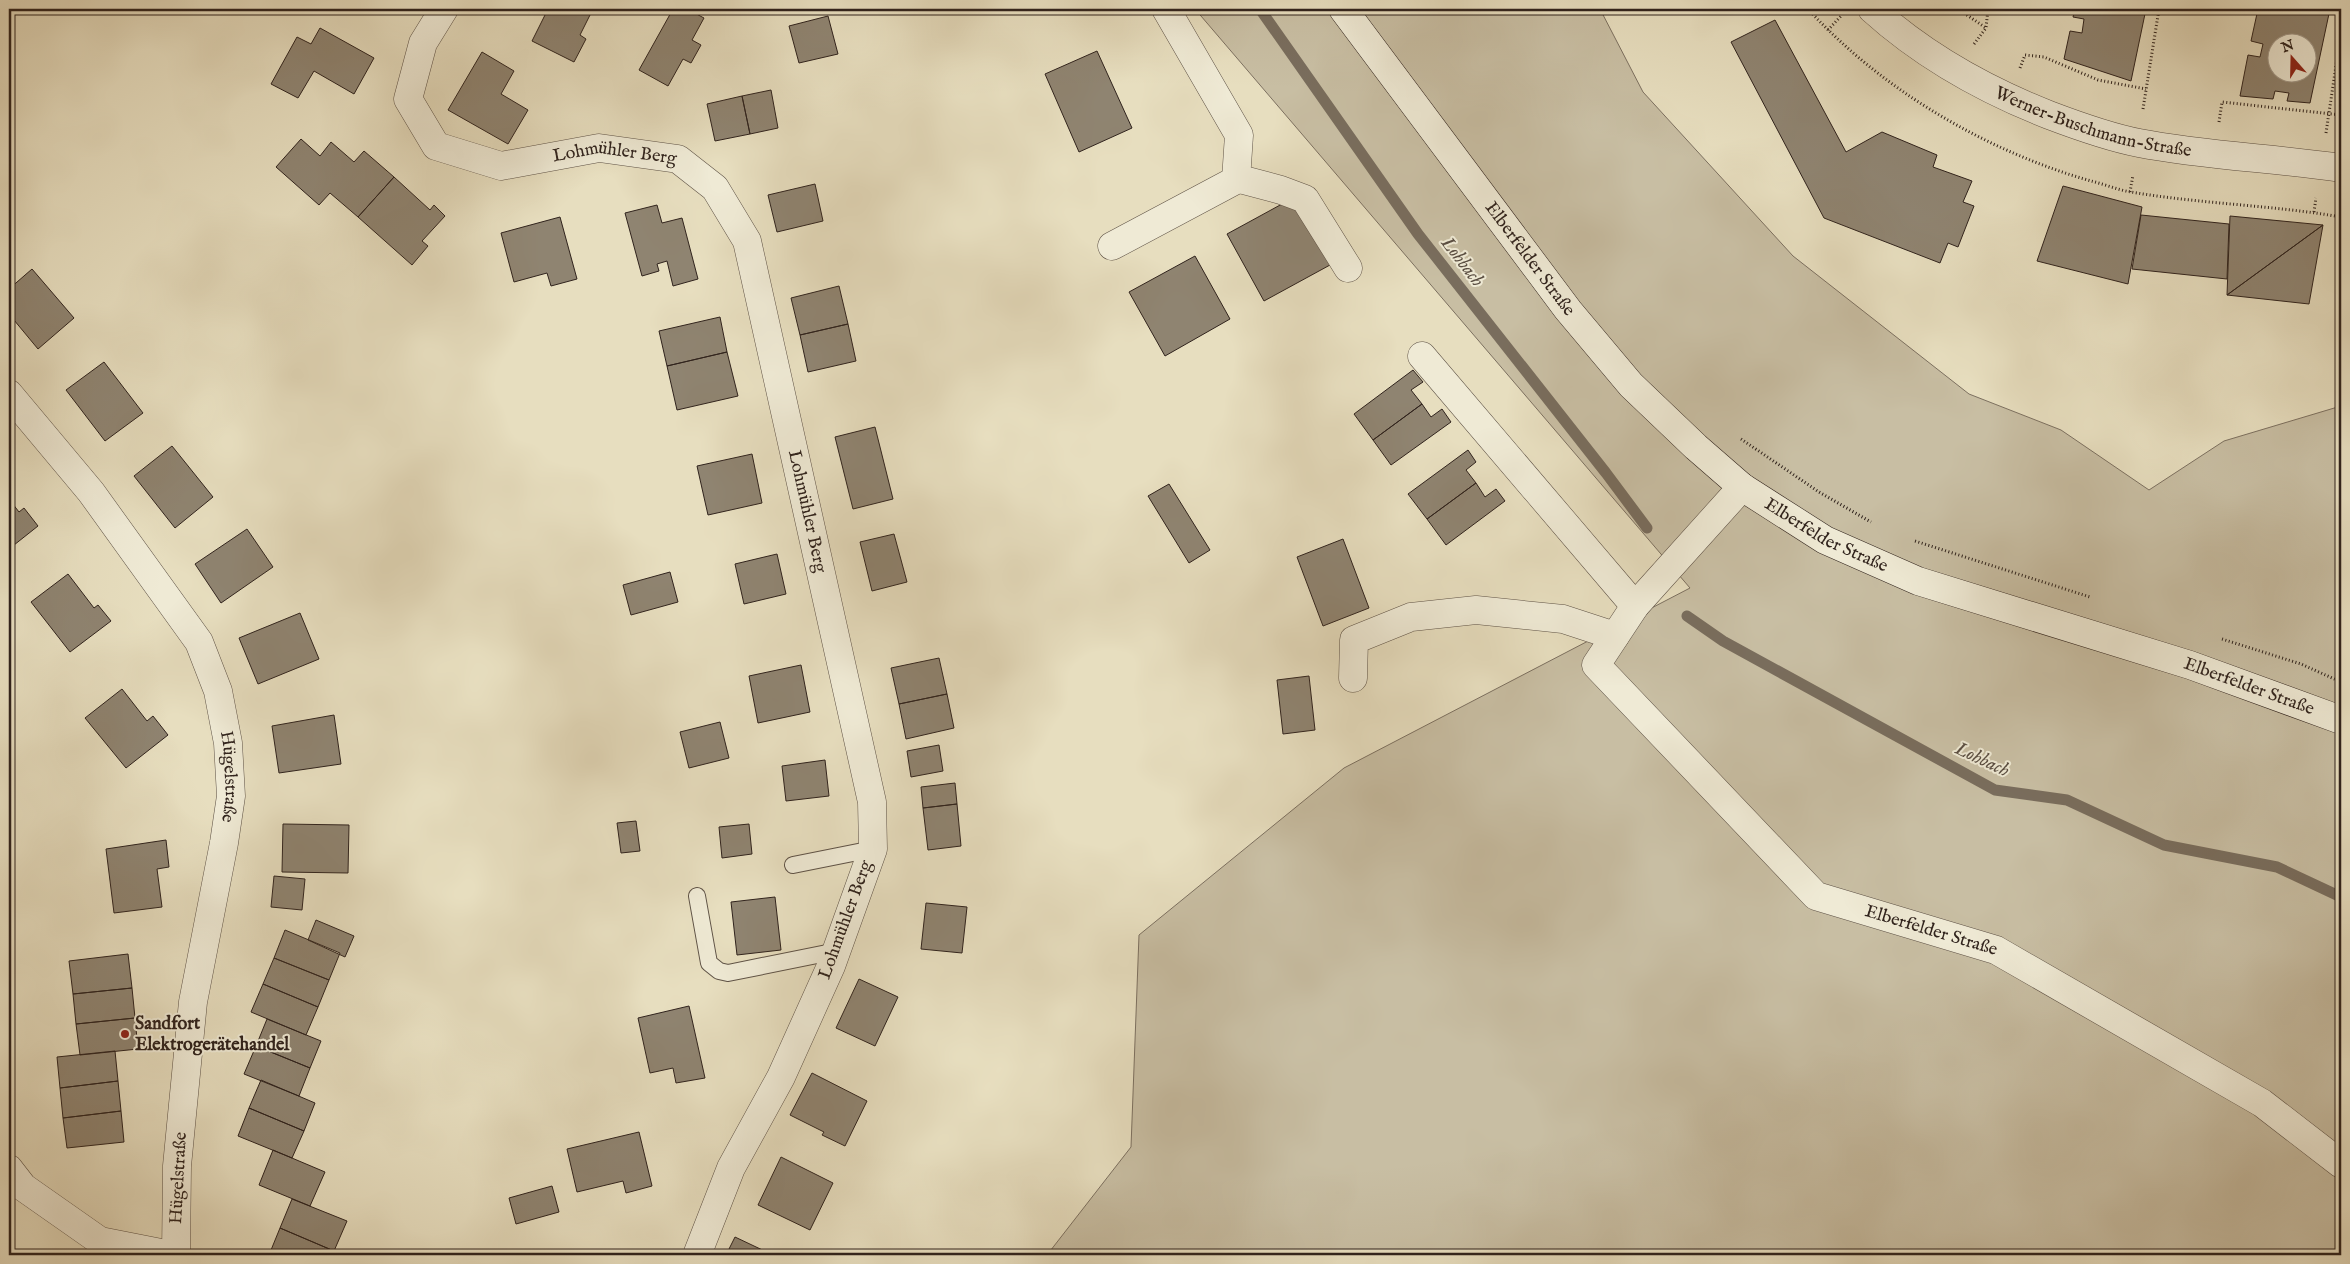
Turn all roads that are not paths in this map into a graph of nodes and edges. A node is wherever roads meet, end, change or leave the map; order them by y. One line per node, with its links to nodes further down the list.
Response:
1 (444, 9): 16 (street, Lohmühler Berg)
2 (1166, 9): 6 (street)
3 (1343, 9): 11 (street, Elberfelder Straße)
4 (1872, 9): 5 (street, Werner-Buschmann-Straße)
5 (2332, 167)
6 (1236, 178): 7 (street); 8 (street)
7 (1112, 246)
8 (1348, 268)
9 (1422, 356): 12 (street)
10 (9, 394): 23 (street, Hügelstraße)
11 (1742, 487): 12 (street, Elberfelder Straße); 15 (street, Elberfelder Straße)
12 (1636, 606): 13 (street, Elberfelder Straße)
13 (1616, 636): 14 (street); 20 (street, Elberfelder Straße)
14 (1352, 678)
15 (2341, 720)
16 (873, 849): 17 (lane); 19 (street, Lohmühler Berg)
17 (793, 865)
18 (697, 896): 19 (lane)
19 (837, 951): 24 (street, Lohmühler Berg)
20 (2341, 1164)
21 (9, 1169): 22 (street)
22 (171, 1255)
23 (176, 1255)
24 (697, 1255)

